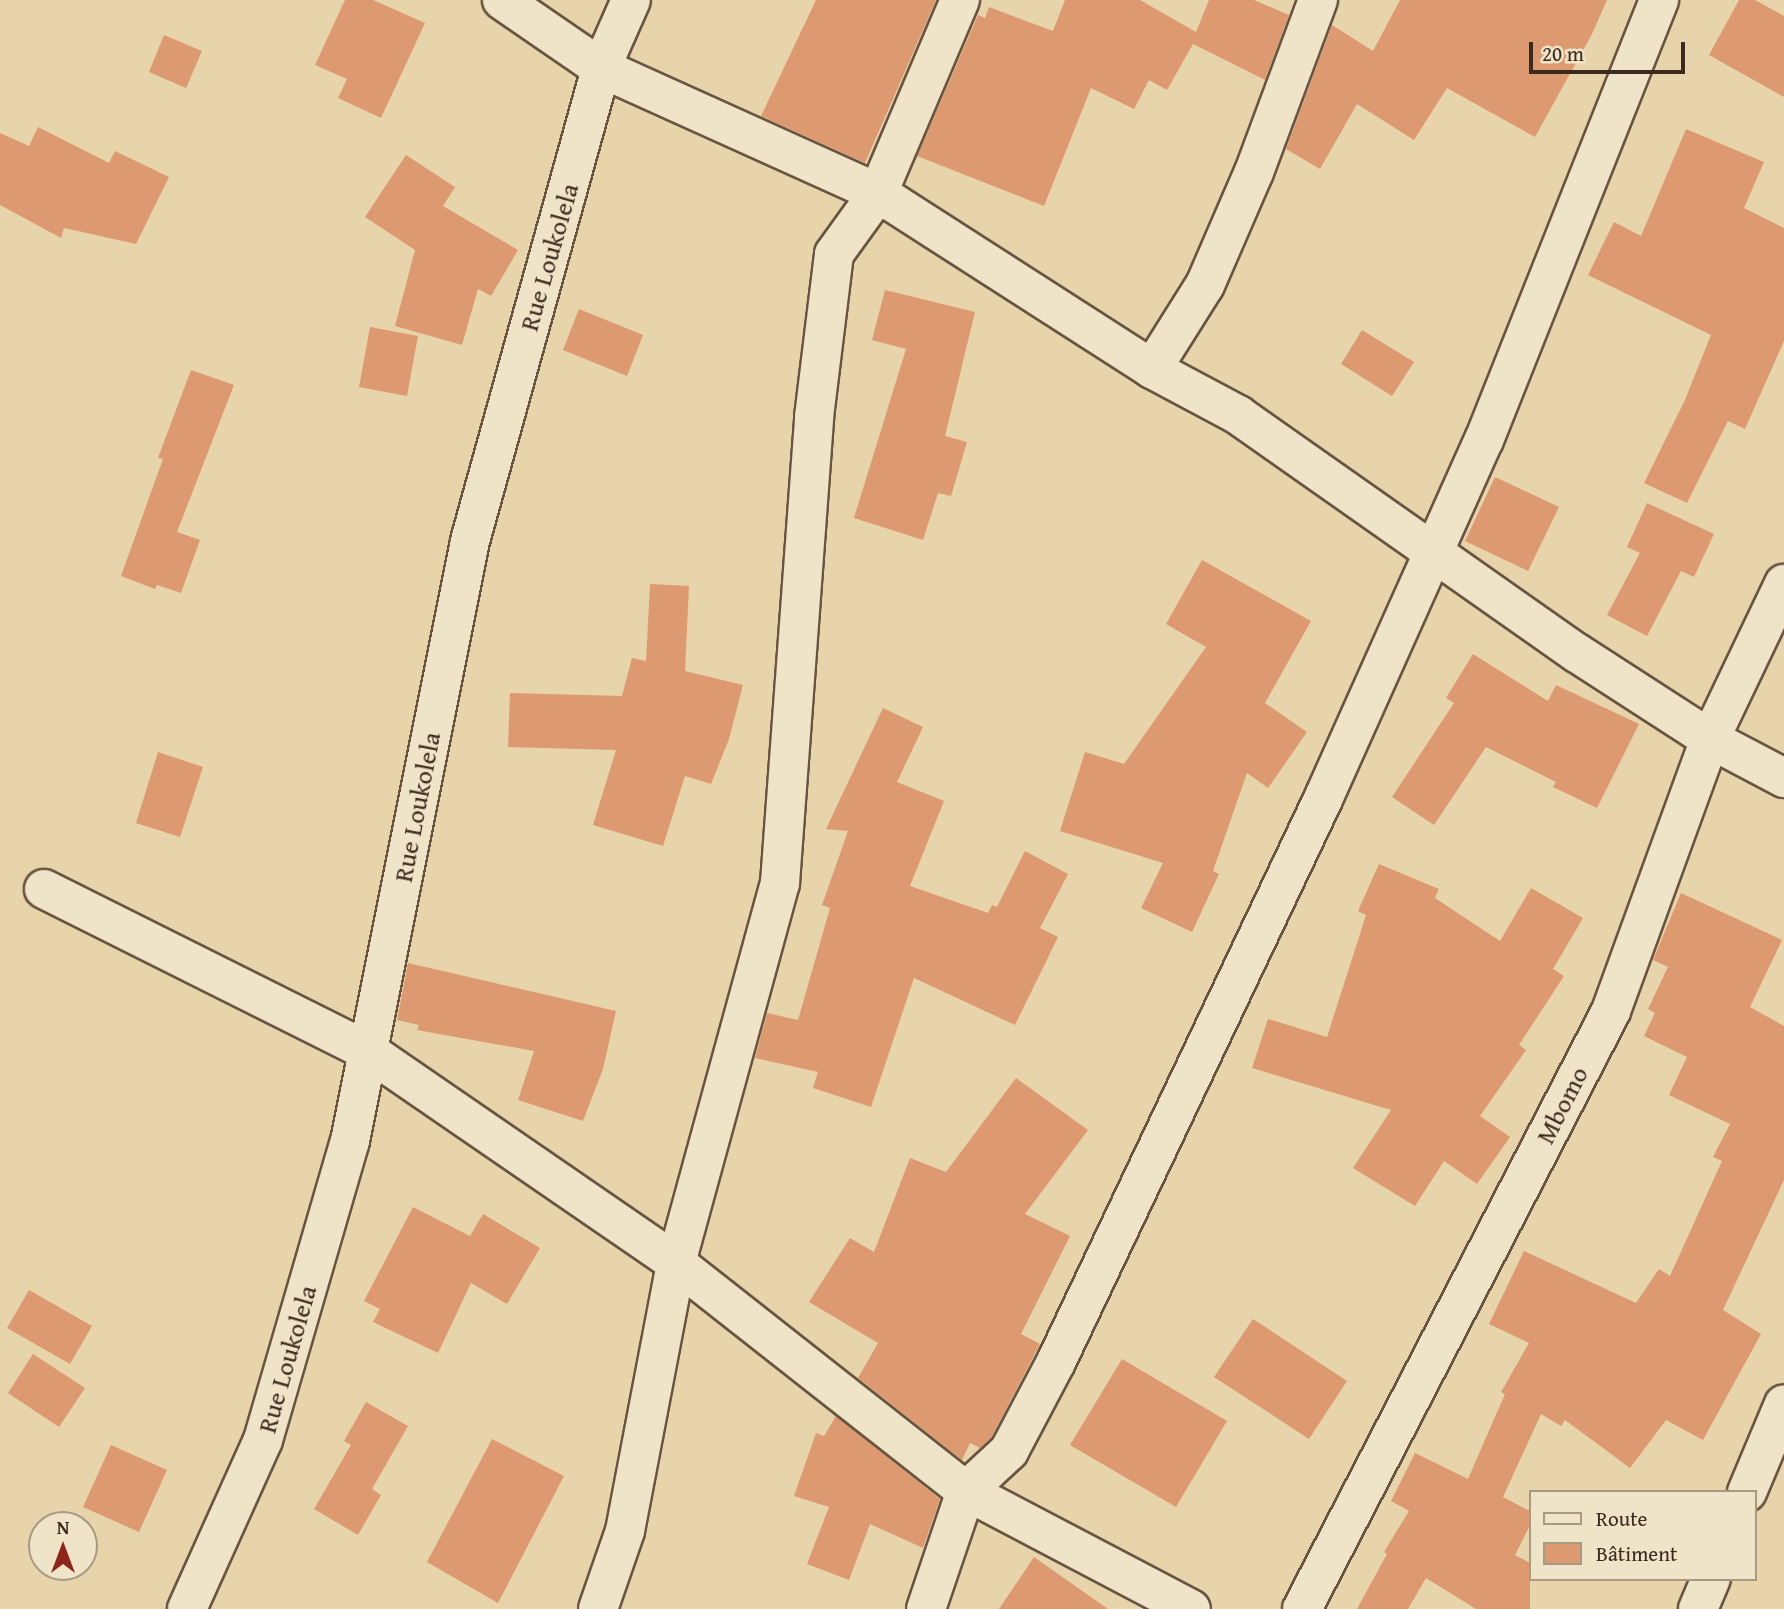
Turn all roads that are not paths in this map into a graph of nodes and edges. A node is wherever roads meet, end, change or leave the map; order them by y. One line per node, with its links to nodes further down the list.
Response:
1 (502, 0): 6 (street)
2 (631, 0): 6 (street, Rue Loukolela)
3 (960, 0): 7 (street)
4 (1318, 0): 8 (street)
5 (1659, 0): 9 (street)
6 (601, 68): 7 (street); 14 (street, Rue Loukolela)
7 (877, 193): 8 (street); 15 (street)
8 (1152, 369): 9 (street)
9 (1433, 554): 11 (street); 18 (street)
10 (1784, 584): 11 (street, Mbomo)
11 (1710, 738): 12 (street); 24 (street, Mbomo)
12 (1784, 778)
13 (44, 889): 14 (street)
14 (368, 1051): 15 (street); 20 (street, Rue Loukolela)
15 (676, 1263): 18 (street); 21 (street)
16 (1784, 1404): 17 (street)
17 (1748, 1490)
18 (966, 1491): 22 (street); 23 (street)
19 (1709, 1581): 25 (street)
20 (187, 1609)
21 (598, 1609)
22 (926, 1609)
23 (1191, 1609)
24 (1302, 1609)
25 (1698, 1609)

